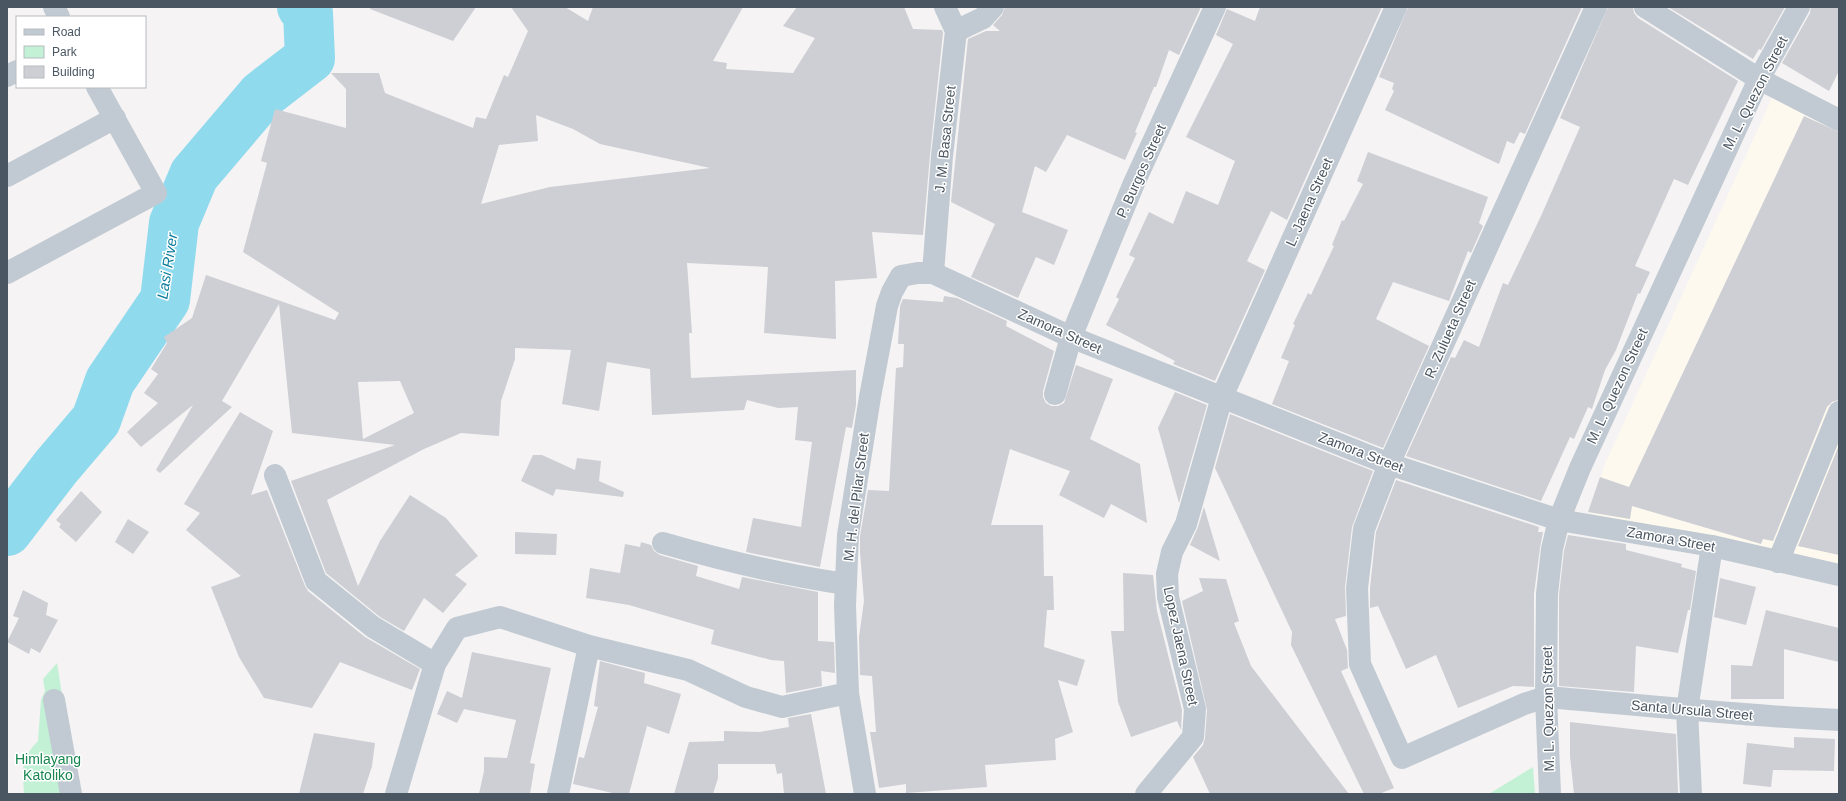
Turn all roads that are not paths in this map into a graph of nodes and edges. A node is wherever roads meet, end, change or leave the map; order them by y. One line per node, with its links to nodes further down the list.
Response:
1 (54, 7): 9 (street)
2 (946, 7): 10 (street, J. M. Basa Street)
3 (993, 7): 10 (street)
4 (1215, 7): 21 (street, P. Burgos Street)
5 (1396, 7): 23 (street, L. Jaena Street)
6 (1596, 7): 25 (street, R. Zulueta Street)
7 (1645, 7): 13 (street)
8 (1799, 7): 13 (street, M. L. Quezon Street)
9 (58, 16)
10 (956, 31): 19 (street, J. M. Basa Street)
11 (16, 72): 12 (street)
12 (7, 76)
13 (1758, 79): 16 (street); 27 (street, M. L. Quezon Street)
14 (99, 88): 15 (street)
15 (115, 118): 17 (street); 18 (street)
16 (1839, 120)
17 (7, 176)
18 (7, 273)
19 (933, 274): 20 (street, Zamora Street); 21 (street, Zamora Street)
20 (902, 276): 32 (street, M. H. del Pilar Street)
21 (1071, 338): 22 (street, P. Burgos Street); 23 (street, Zamora Street)
22 (1055, 394)
23 (1222, 397): 25 (street, Zamora Street); 44 (street, Lopez Jaena Street)
24 (1839, 412): 30 (street)
25 (1389, 464): 27 (street, Zamora Street); 36 (street, R. Zulueta Street)
26 (274, 475): 34 (street)
27 (1559, 520): 29 (street, Zamora Street); 36 (street, M. L. Quezon Street)
28 (663, 543): 32 (street)
29 (1712, 546): 30 (street, Zamora Street); 38 (street)
30 (1778, 562): 31 (street, Zamora Street)
31 (1839, 575)
32 (846, 584): 35 (street, M. H. del Pilar Street)
33 (588, 646): 34 (street); 35 (street); 42 (street)
34 (435, 664): 41 (street)
35 (848, 693): 43 (street, M. H. del Pilar Street)
36 (1546, 697): 38 (street, Santa Ursula Street); 45 (street, M. L. Quezon Street)
37 (54, 700): 40 (street)
38 (1687, 710): 39 (street, Santa Ursula Street); 46 (street)
39 (1839, 720)
40 (71, 794)
41 (396, 794)
42 (558, 794)
43 (866, 794)
44 (1146, 794)
45 (1550, 794)
46 (1691, 794)

